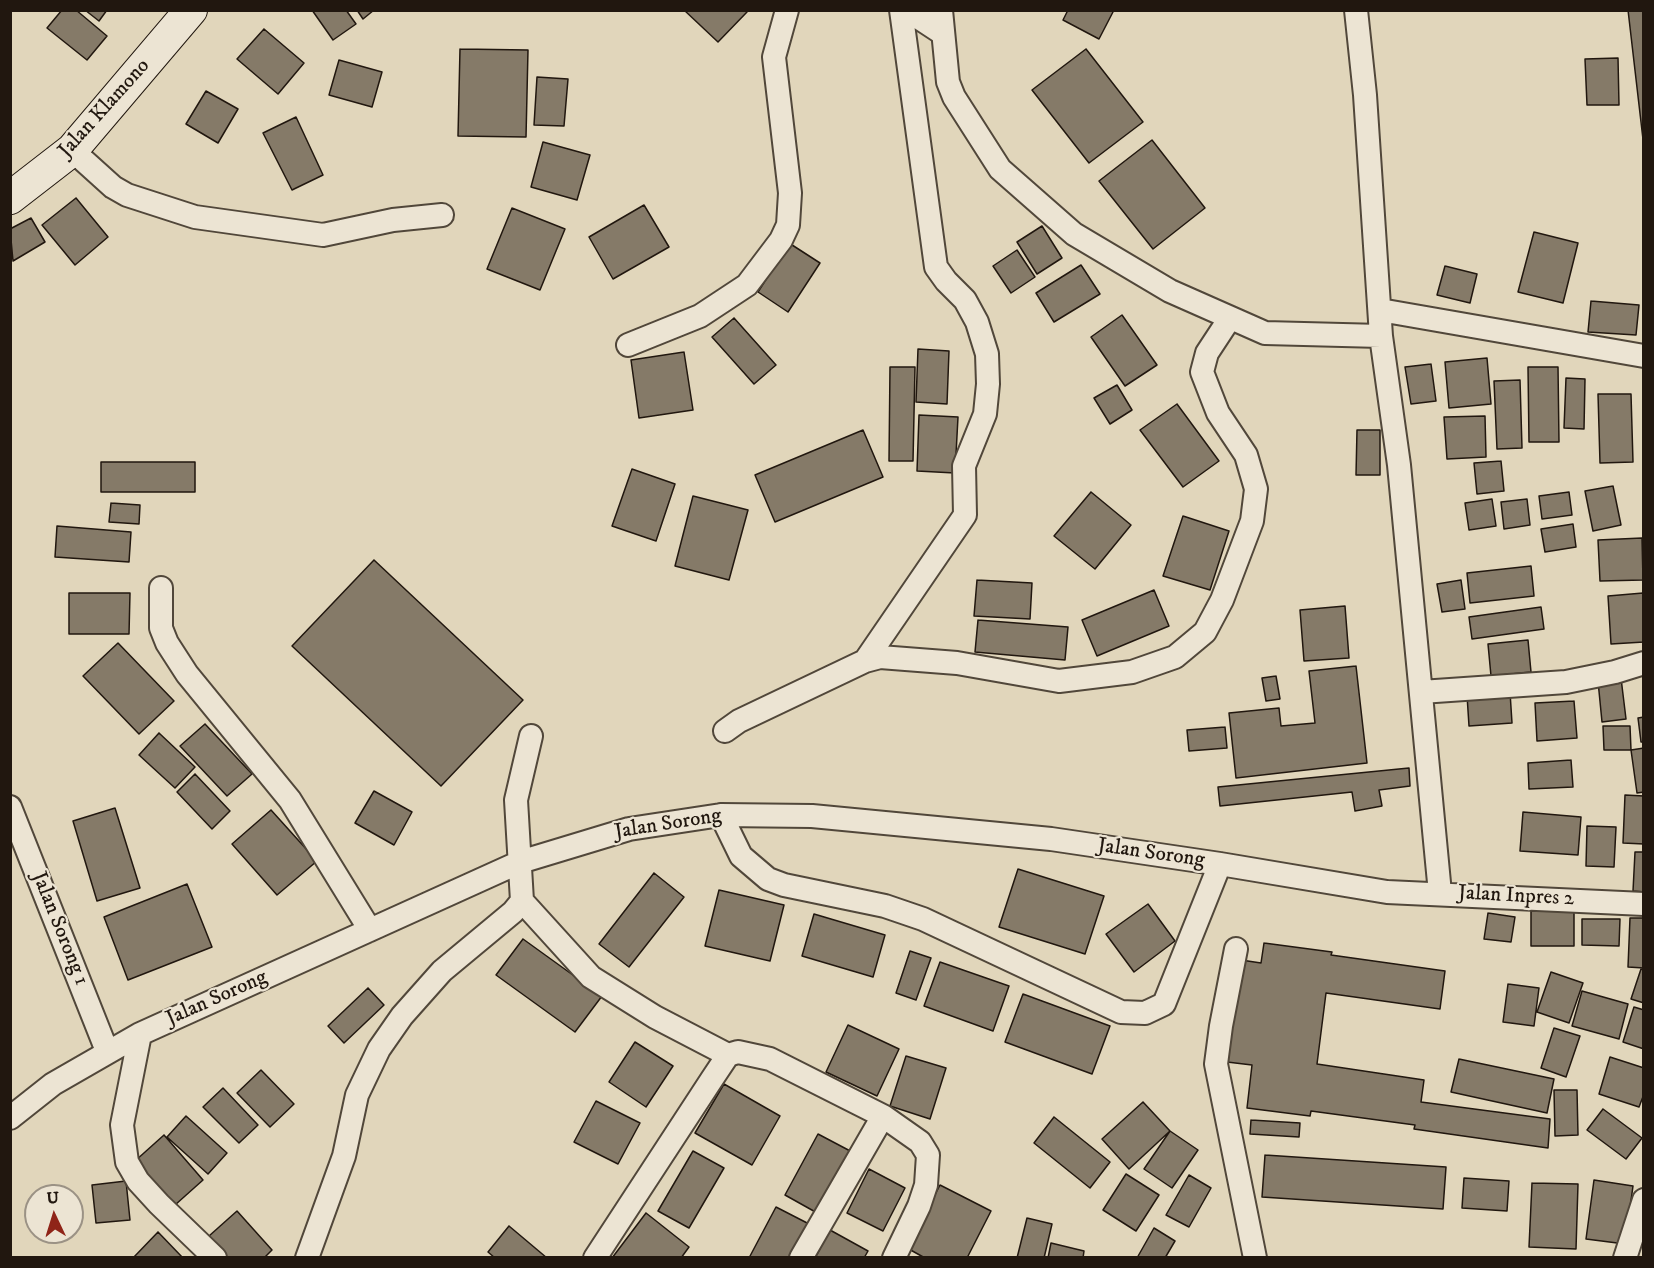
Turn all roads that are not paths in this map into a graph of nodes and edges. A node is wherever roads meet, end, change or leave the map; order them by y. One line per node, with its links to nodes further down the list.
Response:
1 (190, 10): 8 (main road, Jalan Klamono)
2 (787, 10): 14 (street)
3 (901, 10): 17 (street)
4 (907, 10): 7 (street)
5 (941, 10): 7 (street)
6 (1356, 10): 11 (street)
7 (942, 33): 12 (street)
8 (72, 150): 9 (main road, Jalan Klamono); 10 (street)
9 (13, 192)
10 (442, 215)
11 (1380, 310): 13 (street); 15 (street)
12 (1230, 318): 13 (street); 17 (street)
13 (1381, 336): 19 (street)
14 (628, 345)
15 (1644, 356)
16 (161, 588): 30 (street)
17 (865, 661): 20 (street)
18 (1644, 663): 19 (street)
19 (1421, 692): 27 (street)
20 (724, 731)
21 (531, 736): 24 (street)
22 (10, 807): 33 (street, Jalan Sorong 1)
23 (721, 815): 24 (street, Jalan Sorong); 25 (street, Jalan Sorong); 25 (street)
24 (520, 862): 28 (street); 30 (street, Jalan Sorong)
25 (1220, 864): 26 (street, Jalan Sorong)
26 (1388, 892): 27 (street, Jalan Inpres 2)
27 (1440, 894): 29 (street, Jalan Inpres 2)
28 (522, 901): 34 (street); 39 (street)
29 (1644, 904)
30 (370, 930): 32 (street, Jalan Sorong)
31 (1236, 949): 43 (street)
32 (140, 1034): 33 (street, Jalan Sorong); 38 (street)
33 (107, 1051): 36 (street, Jalan Sorong)
34 (728, 1055): 35 (street); 40 (street)
35 (883, 1116): 41 (street); 42 (street)
36 (10, 1118)
37 (1644, 1200): 44 (street)
38 (215, 1257)
39 (307, 1257)
40 (595, 1257)
41 (801, 1257)
42 (894, 1257)
43 (1254, 1257)
44 (1625, 1257)

